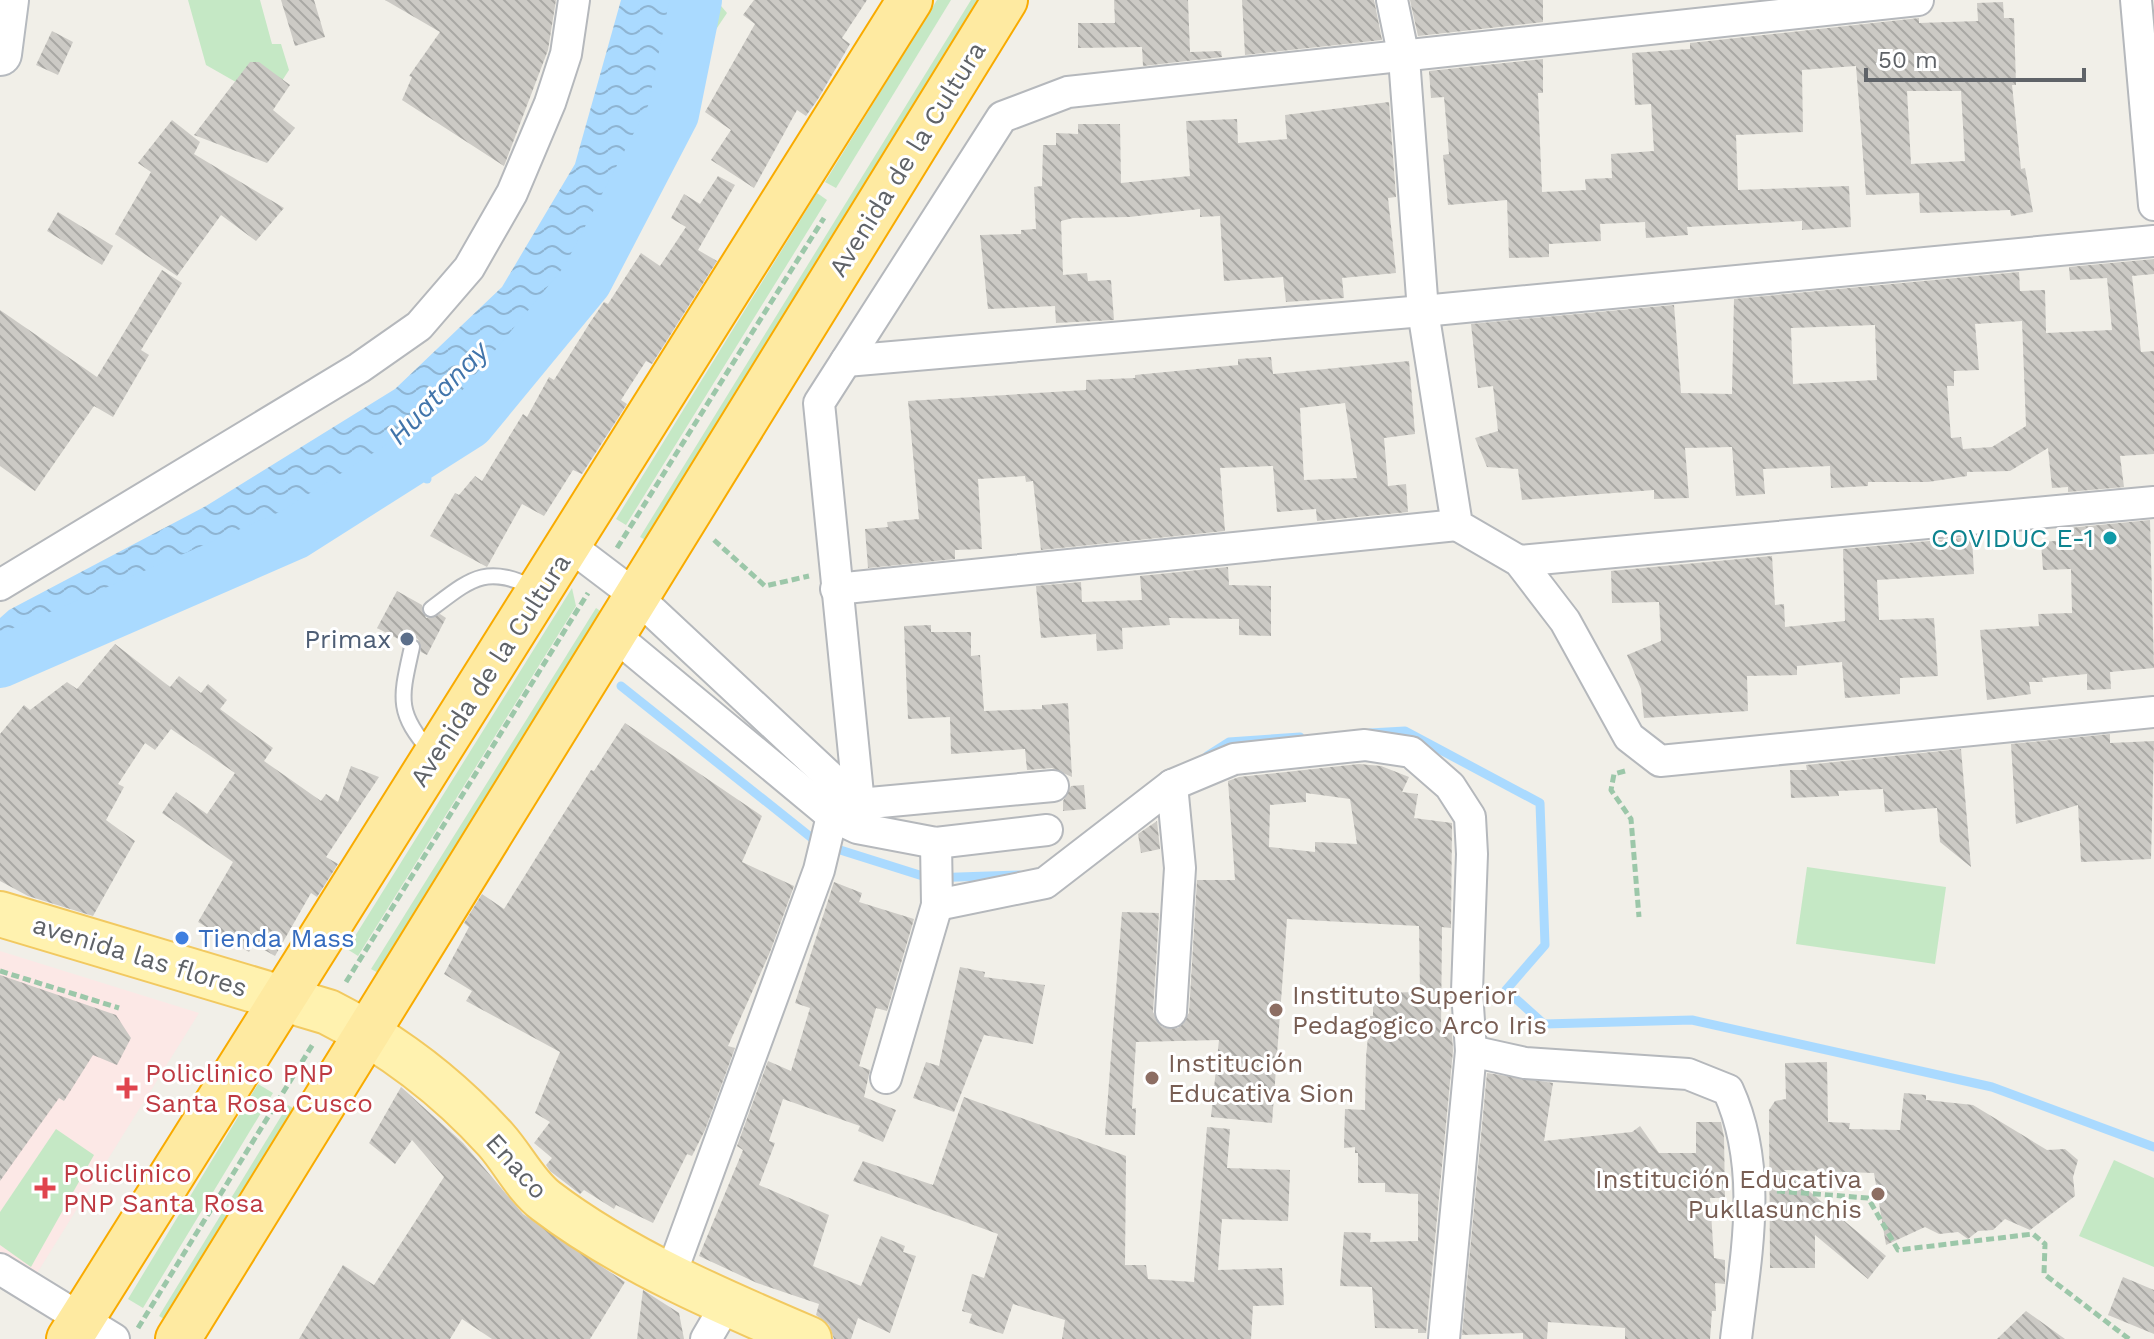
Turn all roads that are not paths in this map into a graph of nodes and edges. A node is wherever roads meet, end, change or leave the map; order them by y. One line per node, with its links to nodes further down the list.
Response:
1 (7, 0): 8 (main road)
2 (574, 0): 19 (street)
3 (910, 0): 17 (highway, Avenida de la Cultura)
4 (1005, 0): 17 (highway, Avenida de la Cultura)
5 (1392, 0): 9 (street)
6 (1918, 0): 9 (street)
7 (2136, 0): 10 (street)
8 (0, 54)
9 (1404, 58): 12 (street); 13 (street)
10 (2154, 205)
11 (2154, 241): 12 (street)
12 (1423, 311): 13 (street); 15 (street)
13 (846, 361): 18 (street)
14 (2154, 502): 16 (street)
15 (1457, 525): 16 (street); 18 (street)
16 (1519, 561): 24 (street)
17 (603, 571): 20 (highway, Avenida de la Cultura); 22 (highway, Avenida de la Cultura); 28 (street)
18 (835, 580): 28 (street)
19 (0, 585)
20 (540, 591): 21 (lane); 25 (highway, Avenida de la Cultura)
21 (431, 609)
22 (613, 634): 28 (street); 35 (highway, Avenida de la Cultura)
23 (412, 647): 25 (lane)
24 (2154, 712)
25 (434, 757): 33 (highway, Avenida de la Cultura)
26 (1172, 785): 31 (street); 34 (street); 36 (street)
27 (1053, 786): 28 (street)
28 (841, 815): 30 (street); 39 (street)
29 (1047, 830): 30 (street)
30 (936, 846): 31 (street)
31 (936, 903): 37 (street)
32 (0, 914): 33 (main road, avenida las flores)
33 (272, 1012): 35 (main road, Enaco); 41 (highway, Avenida de la Cultura)
34 (1171, 1012)
35 (368, 1032): 39 (main road, Enaco); 42 (highway, Avenida de la Cultura)
36 (1471, 1051): 44 (street); 45 (street)
37 (886, 1078)
38 (0, 1269): 41 (street)
39 (671, 1274): 40 (main road, Enaco)
40 (735, 1324): 43 (main road, Enaco)
41 (88, 1332)
42 (178, 1339)
43 (809, 1339)
44 (1444, 1339)
45 (1736, 1339)

